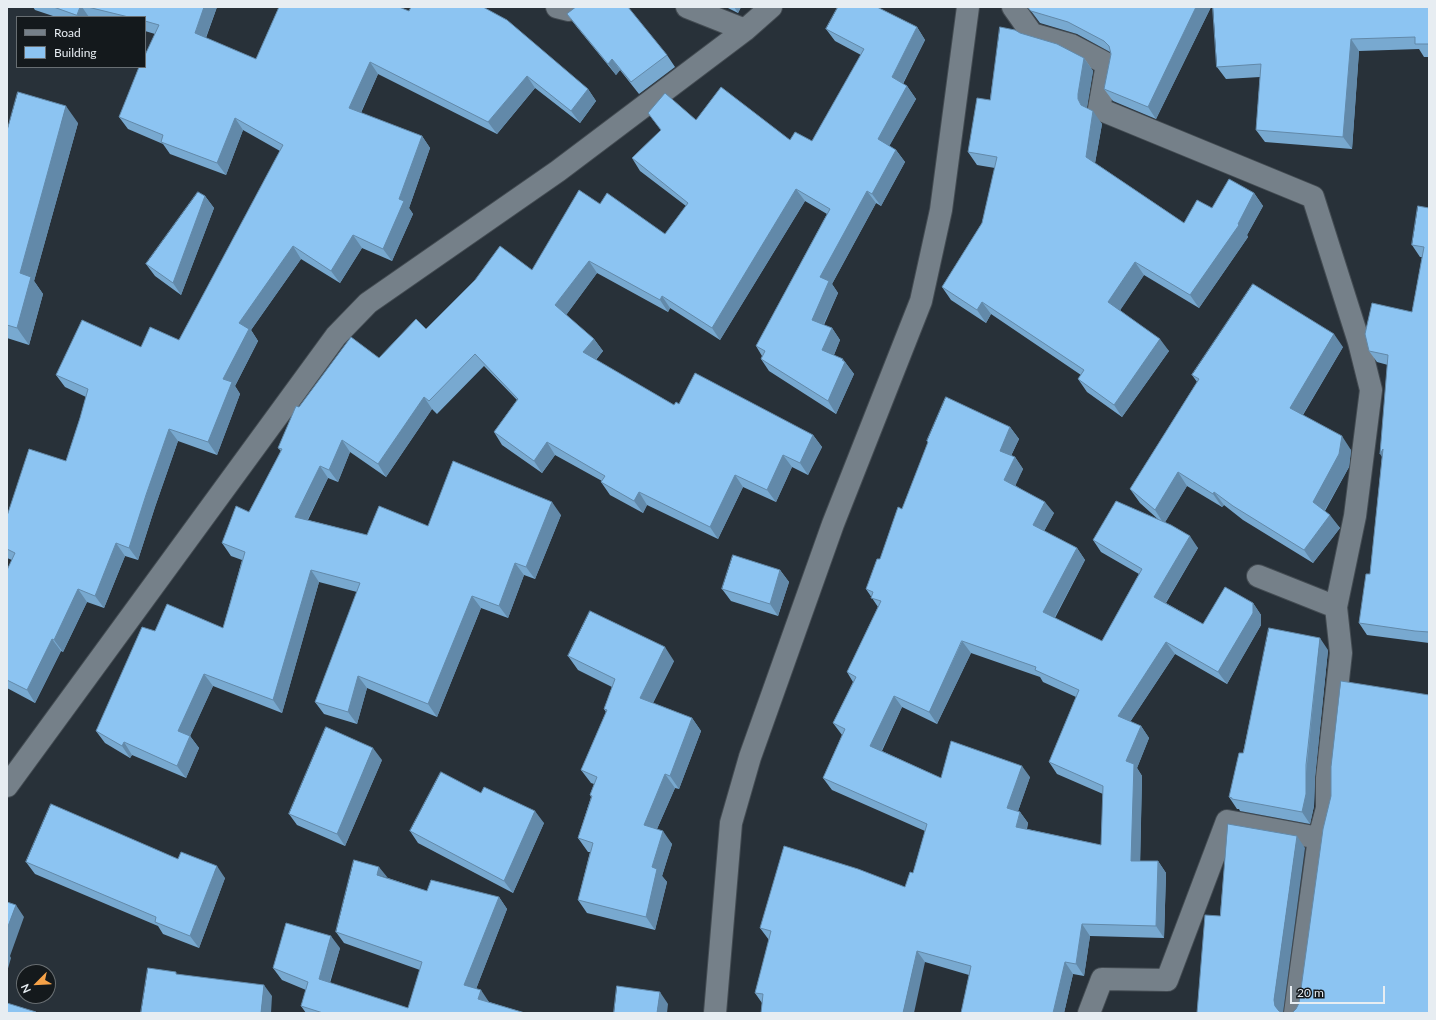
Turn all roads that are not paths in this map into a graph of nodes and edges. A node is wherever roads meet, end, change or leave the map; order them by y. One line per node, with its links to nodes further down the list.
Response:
1 (557, 7): 2 (street)
2 (572, 7)
3 (687, 7): 7 (street)
4 (771, 7): 7 (street)
5 (968, 7): 12 (street)
6 (1012, 7): 9 (street)
7 (745, 30): 10 (street)
8 (1258, 576): 9 (street)
9 (1336, 607): 11 (street)
10 (7, 786)
11 (1319, 838): 13 (street); 14 (street)
12 (715, 1013)
13 (1089, 1013)
14 (1295, 1013)

